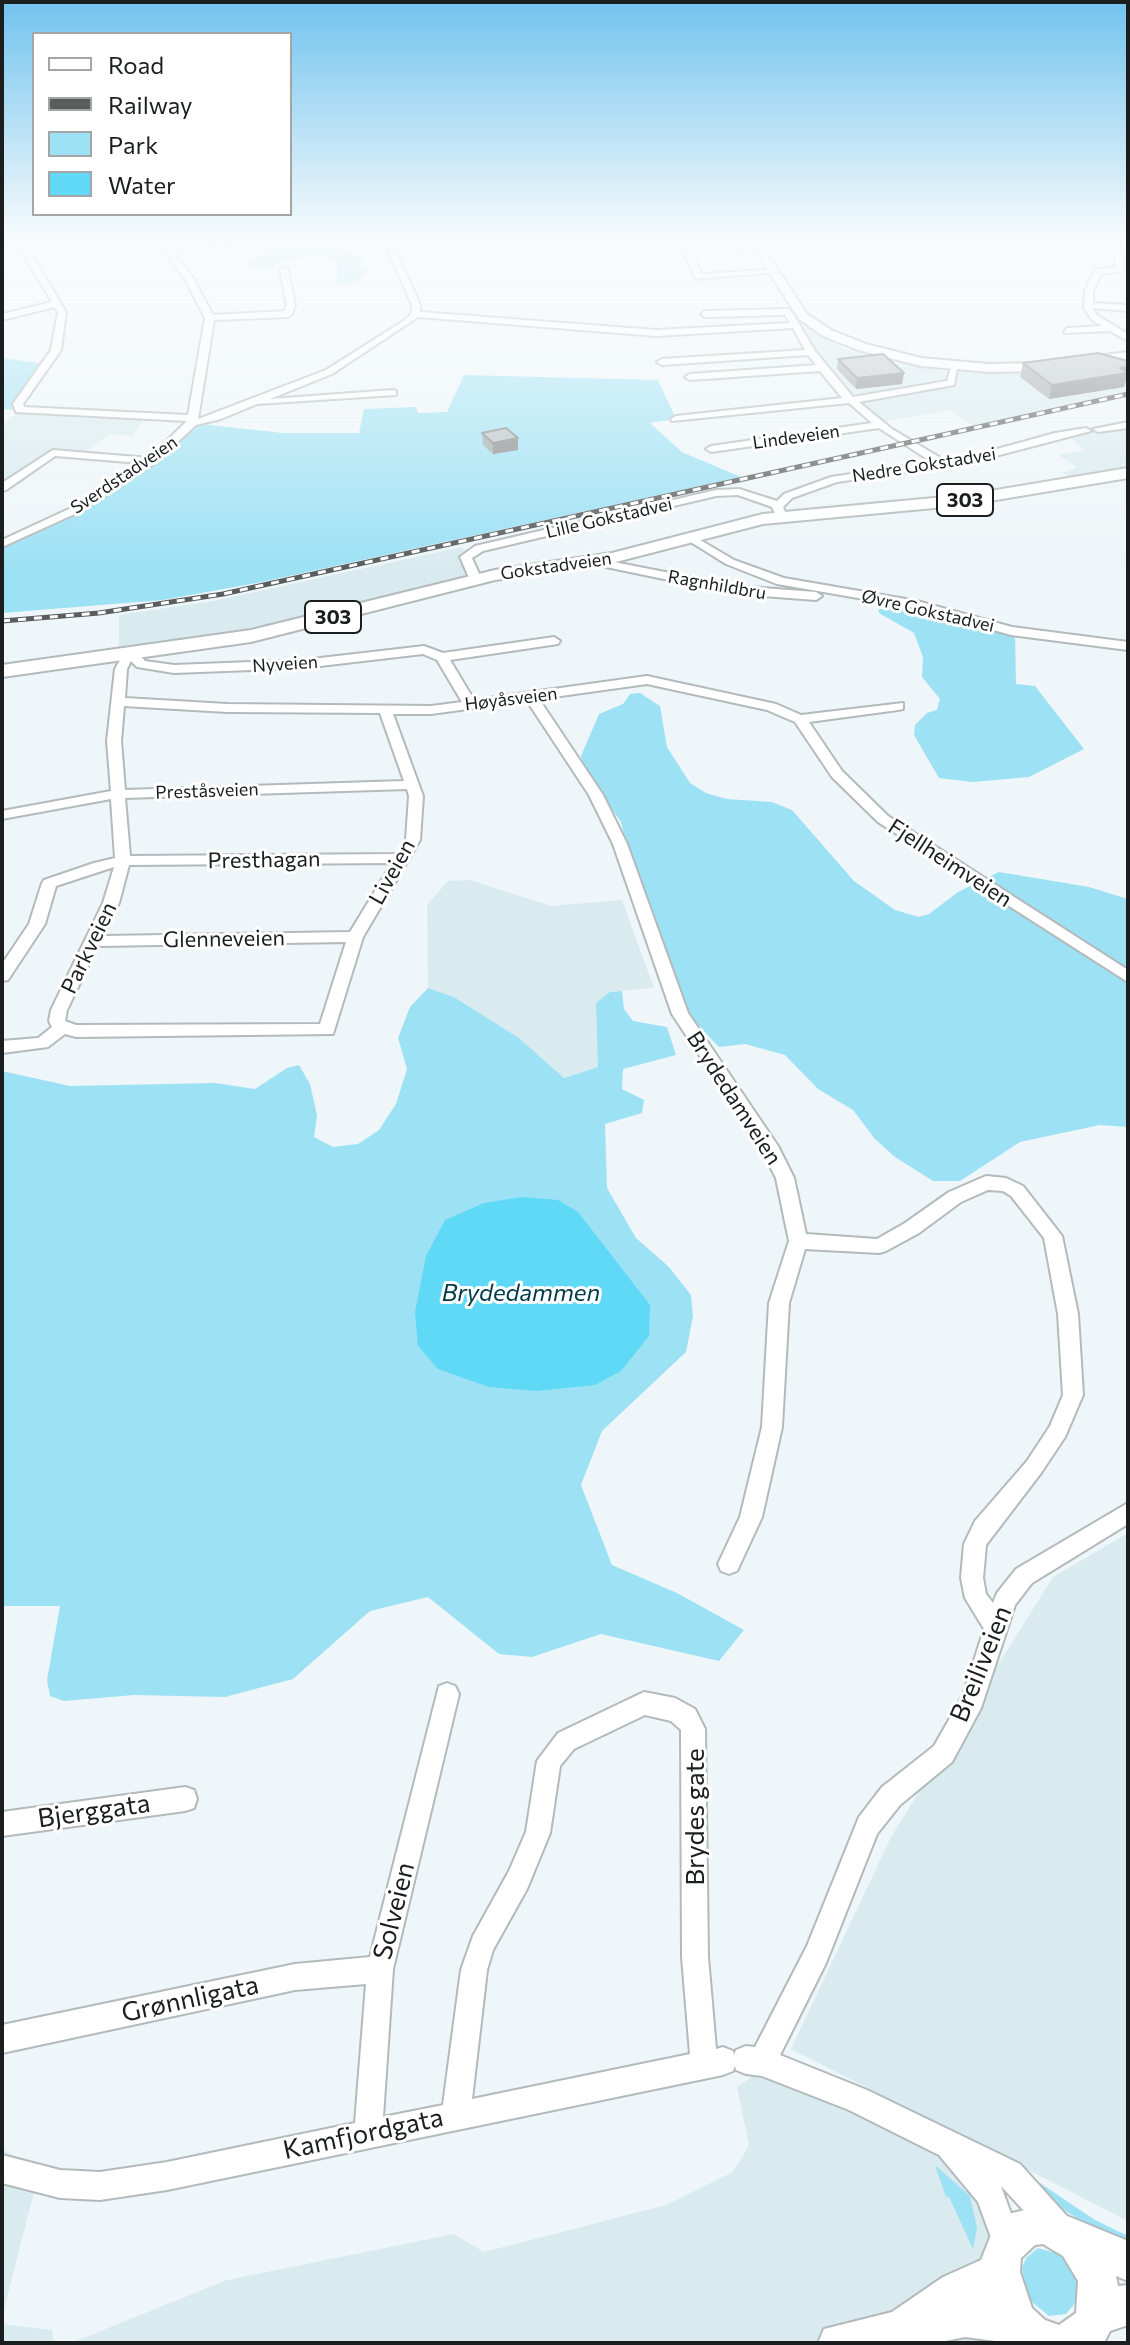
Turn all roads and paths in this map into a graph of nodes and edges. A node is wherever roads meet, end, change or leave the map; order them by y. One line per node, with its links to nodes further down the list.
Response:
1 (53, 351): 15 (street)
2 (204, 351): 15 (street)
3 (360, 351): 13 (street, Sverdstadveien)
4 (875, 351): 8 (main road)
5 (811, 352): 7 (street); 9 (street)
6 (1128, 356): 8 (main road)
7 (662, 362)
8 (955, 366): 12 (street)
9 (821, 368): 10 (street); 12 (street)
10 (690, 377)
11 (393, 393): 13 (street, Sverdstadveien)
12 (852, 400): 14 (street); 16 (street)
13 (242, 405): 15 (street, Sverdstadveien)
14 (676, 419)
15 (192, 420): 19 (street, Sverdstadveien)
16 (881, 425): 18 (street, Lindeveien); 20 (street)
17 (1128, 425): 20 (street, Nedre Gokstadvei)
18 (711, 449)
19 (151, 461): 22 (street); 25 (street, Sverdstadveien)
20 (943, 464): 23 (street, Nedre Gokstadvei)
21 (1123, 473): 23 (main road, Gokstadveien / 303)
22 (2, 488)
23 (780, 510): 24 (main road, Gokstadveien / 303); 27 (street, Lille Gokstadvei)
24 (690, 537): 26 (main road, Gokstadveien / 303); 28 (street, Øvre Gokstadvei)
25 (2, 544)
26 (603, 560): 27 (main road, Gokstadveien / 303); 28 (street, Ragnhildbru)
27 (476, 580): 31 (main road, Gokstadveien / 303)
28 (834, 592): 30 (street, Øvre Gokstadvei)
29 (554, 641): 32 (street, Nyveien)
30 (1128, 646)
31 (130, 652): 32 (street, Nyveien); 33 (main road, Gokstadveien / 303); 35 (street, Parkveien)
32 (442, 657): 36 (street)
33 (2, 671)
34 (531, 697): 36 (street, Høyåsveien); 39 (street, Høyåsveien); 51 (street, Brydedamveien)
35 (119, 702): 38 (street, Høyåsveien); 41 (street, Parkveien)
36 (469, 703): 38 (street, Høyåsveien)
37 (898, 706): 39 (street, Høyåsveien)
38 (386, 711): 40 (street, Liveien)
39 (800, 719): 48 (street, Fjellheimveien)
40 (413, 785): 41 (street, Preståsveien); 43 (street, Liveien)
41 (118, 794): 42 (street, Preståsveien); 44 (street, Parkveien)
42 (2, 815)
43 (404, 858): 44 (street, Presthagan); 45 (street, Liveien)
44 (123, 861): 46 (street, Parkveien); 47 (street, Presthagan)
45 (355, 937): 46 (street, Glenneveien); 49 (street, Liveien)
46 (92, 941): 49 (street, Parkveien)
47 (2, 976)
48 (1128, 977)
49 (62, 1028): 50 (street)
50 (2, 1047)
51 (798, 1241): 53 (street); 54 (street)
52 (1128, 1513): 54 (street, Breiliveien)
53 (729, 1564)
54 (995, 1626): 60 (street, Breiliveien)
55 (447, 1694): 58 (street, Solveien)
56 (185, 1799): 57 (street, Bjerggata)
57 (2, 1824)
58 (380, 1969): 59 (street, Grønnligata); 62 (street, Solveien)
59 (2, 2039)
60 (734, 2062): 61 (street, Kamfjordgata); 61 (street, Brydes gate); 63 (street)
61 (456, 2114): 62 (street, Kamfjordgata)
62 (368, 2132): 64 (street, Kamfjordgata)
63 (944, 2141): 65 (street); 66 (street)
64 (2, 2169)
65 (1069, 2236): 66 (main road); 67 (main road); 68 (main road)
66 (1003, 2258): 69 (main road); 70 (main road)
67 (1128, 2261)
68 (1112, 2311): 73 (main road)
69 (1018, 2322): 70 (main road); 72 (main road)
70 (900, 2328): 71 (main road)
71 (838, 2343)
72 (1054, 2343)
73 (1067, 2343)

